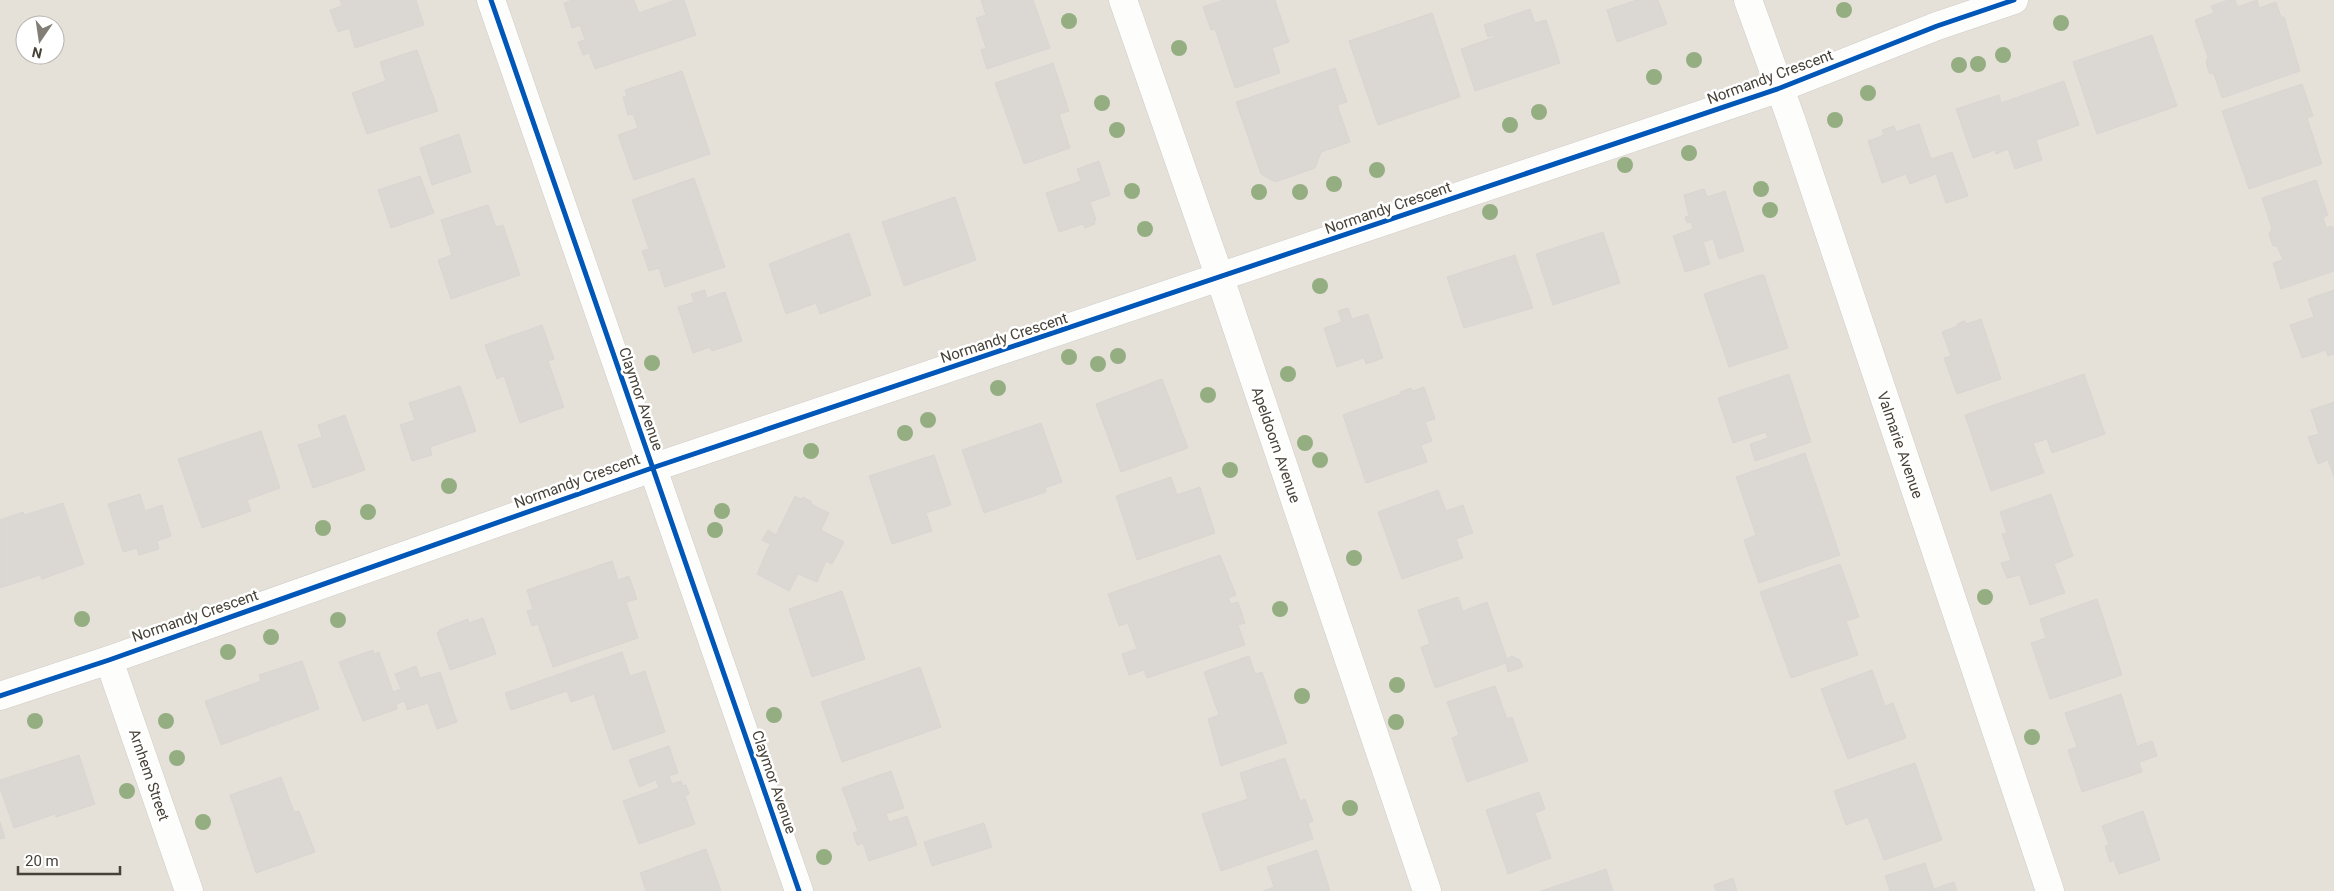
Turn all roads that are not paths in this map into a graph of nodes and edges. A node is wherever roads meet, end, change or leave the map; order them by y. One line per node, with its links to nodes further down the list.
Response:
1 (490, 0): 7 (street, Claymor Avenue)
2 (1122, 0): 6 (street, Apeldoorn Avenue)
3 (1748, 0): 5 (street, Valmarie Avenue)
4 (2014, 0): 5 (street, Normandy Crescent)
5 (1780, 88): 6 (street, Normandy Crescent); 13 (street, Valmarie Avenue)
6 (1220, 278): 7 (street, Normandy Crescent); 12 (street, Apeldoorn Avenue)
7 (652, 468): 8 (street, Normandy Crescent); 11 (street, Claymor Avenue)
8 (109, 660): 9 (street, Normandy Crescent); 10 (street, Arnhem Street)
9 (0, 696)
10 (189, 891)
11 (799, 891)
12 (1427, 891)
13 (2050, 891)

